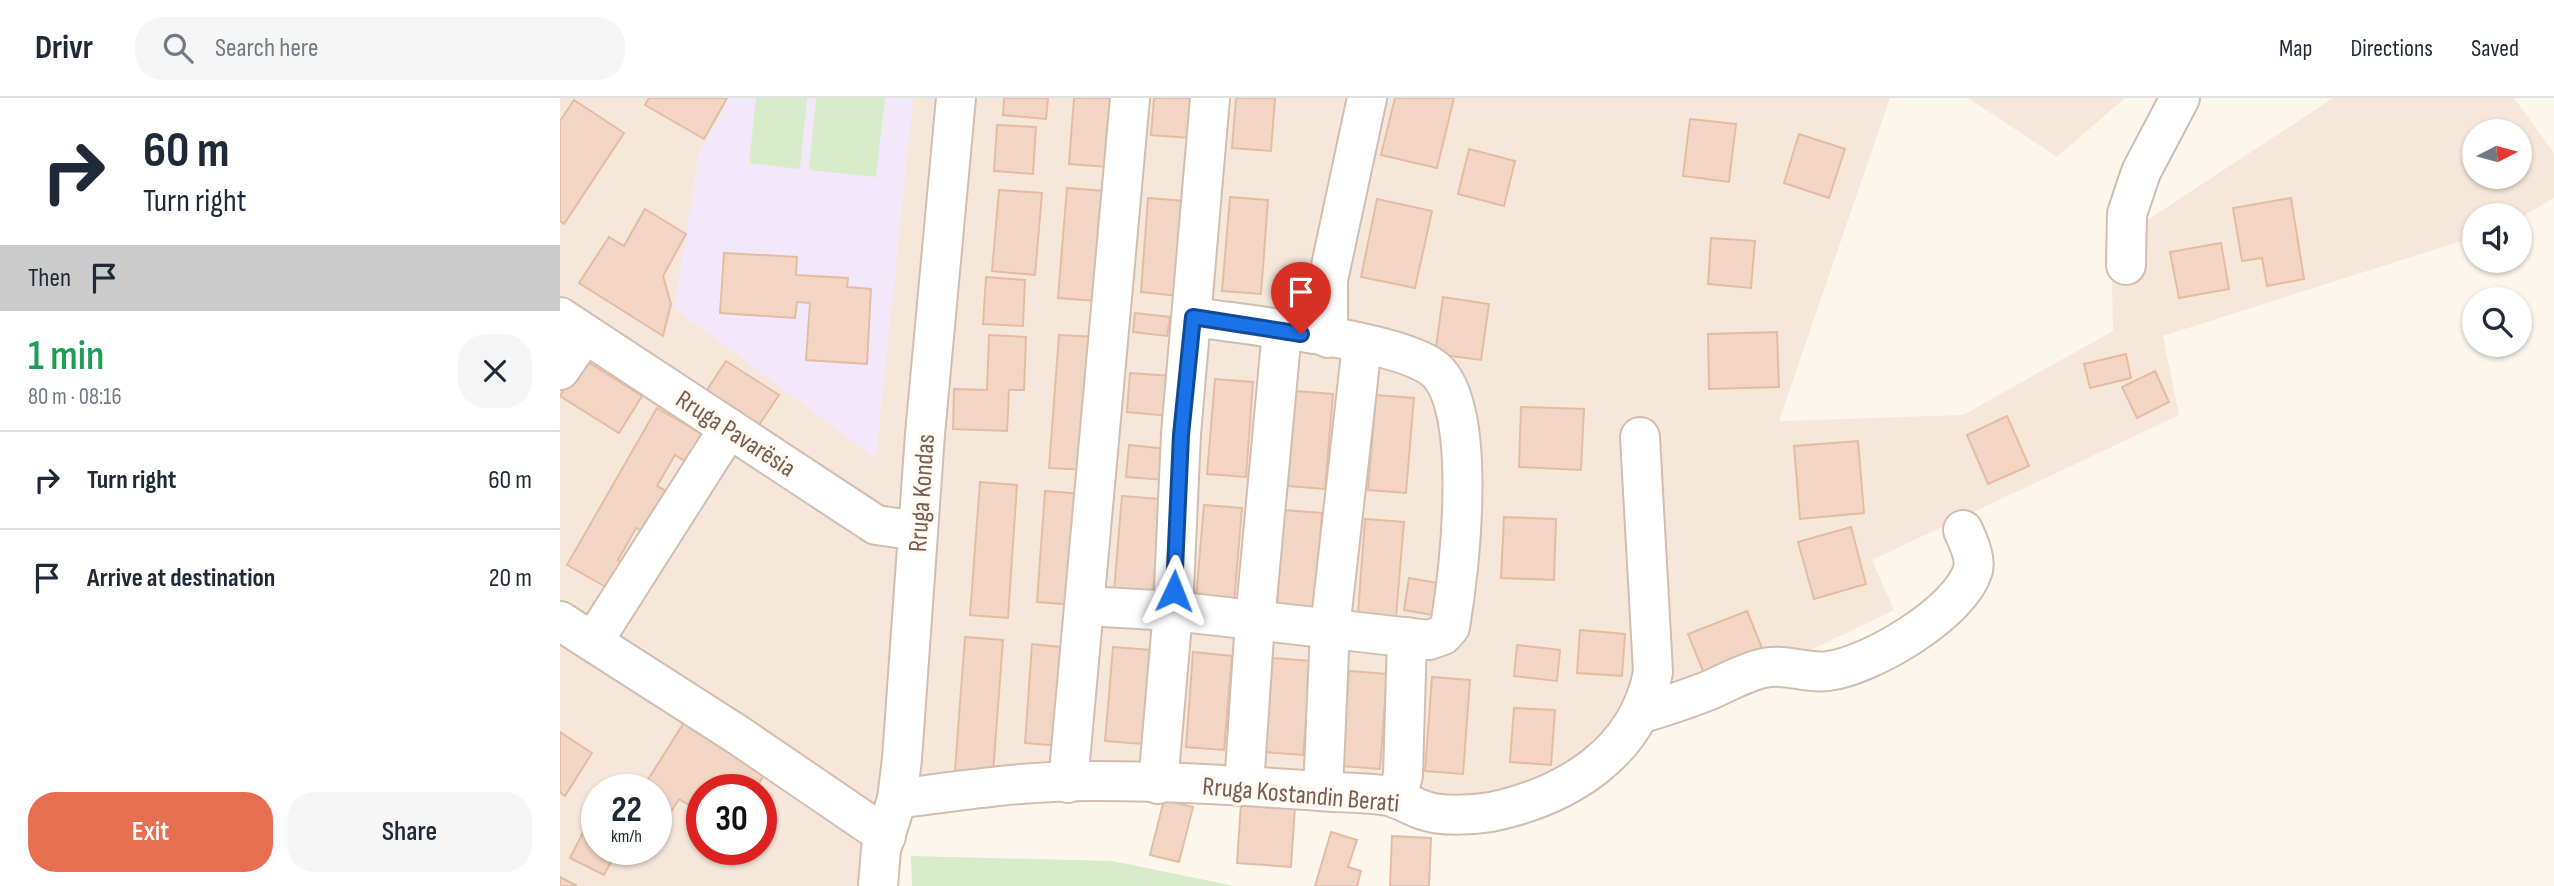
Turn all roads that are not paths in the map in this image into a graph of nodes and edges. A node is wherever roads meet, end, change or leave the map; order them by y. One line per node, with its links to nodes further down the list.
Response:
1 (956, 98): 15 (street, Rruga Kondas)
2 (1130, 98): 16 (street)
3 (1210, 98): 7 (street)
4 (1367, 98): 10 (street)
5 (2180, 98): 6 (street)
6 (2126, 265)
7 (1193, 317): 9 (street); 17 (street)
8 (572, 325): 11 (street); 12 (street, Rruga Pavarësia)
9 (1282, 331): 10 (street); 19 (street)
10 (1345, 341): 20 (street); 21 (street)
11 (560, 370)
12 (729, 428): 15 (street, Rruga Pavarësia); 22 (street)
13 (1640, 437): 23 (street, Rruga Kostandin Berati)
14 (1963, 530): 23 (street)
15 (918, 531): 28 (street, Rruga Kondas)
16 (1086, 606): 17 (street); 24 (street)
17 (1173, 611): 19 (street); 25 (street)
18 (560, 621): 22 (street)
19 (1255, 621): 20 (street); 26 (street)
20 (1330, 629): 21 (street); 27 (street)
21 (1407, 637): 29 (street)
22 (593, 642): 30 (street)
23 (1639, 714): 29 (street, Rruga Kostandin Berati)
24 (1068, 783): 25 (street, Rruga Kostandin Berati); 28 (street, Rruga Kostandin Berati)
25 (1158, 784): 26 (street, Rruga Kostandin Berati)
26 (1244, 786): 27 (street, Rruga Kostandin Berati)
27 (1323, 791): 29 (street, Rruga Kostandin Berati)
28 (897, 799): 30 (street, Rruga Kondas)
29 (1397, 799)
30 (886, 836): 31 (street, Rruga Kondas)
31 (878, 886)

